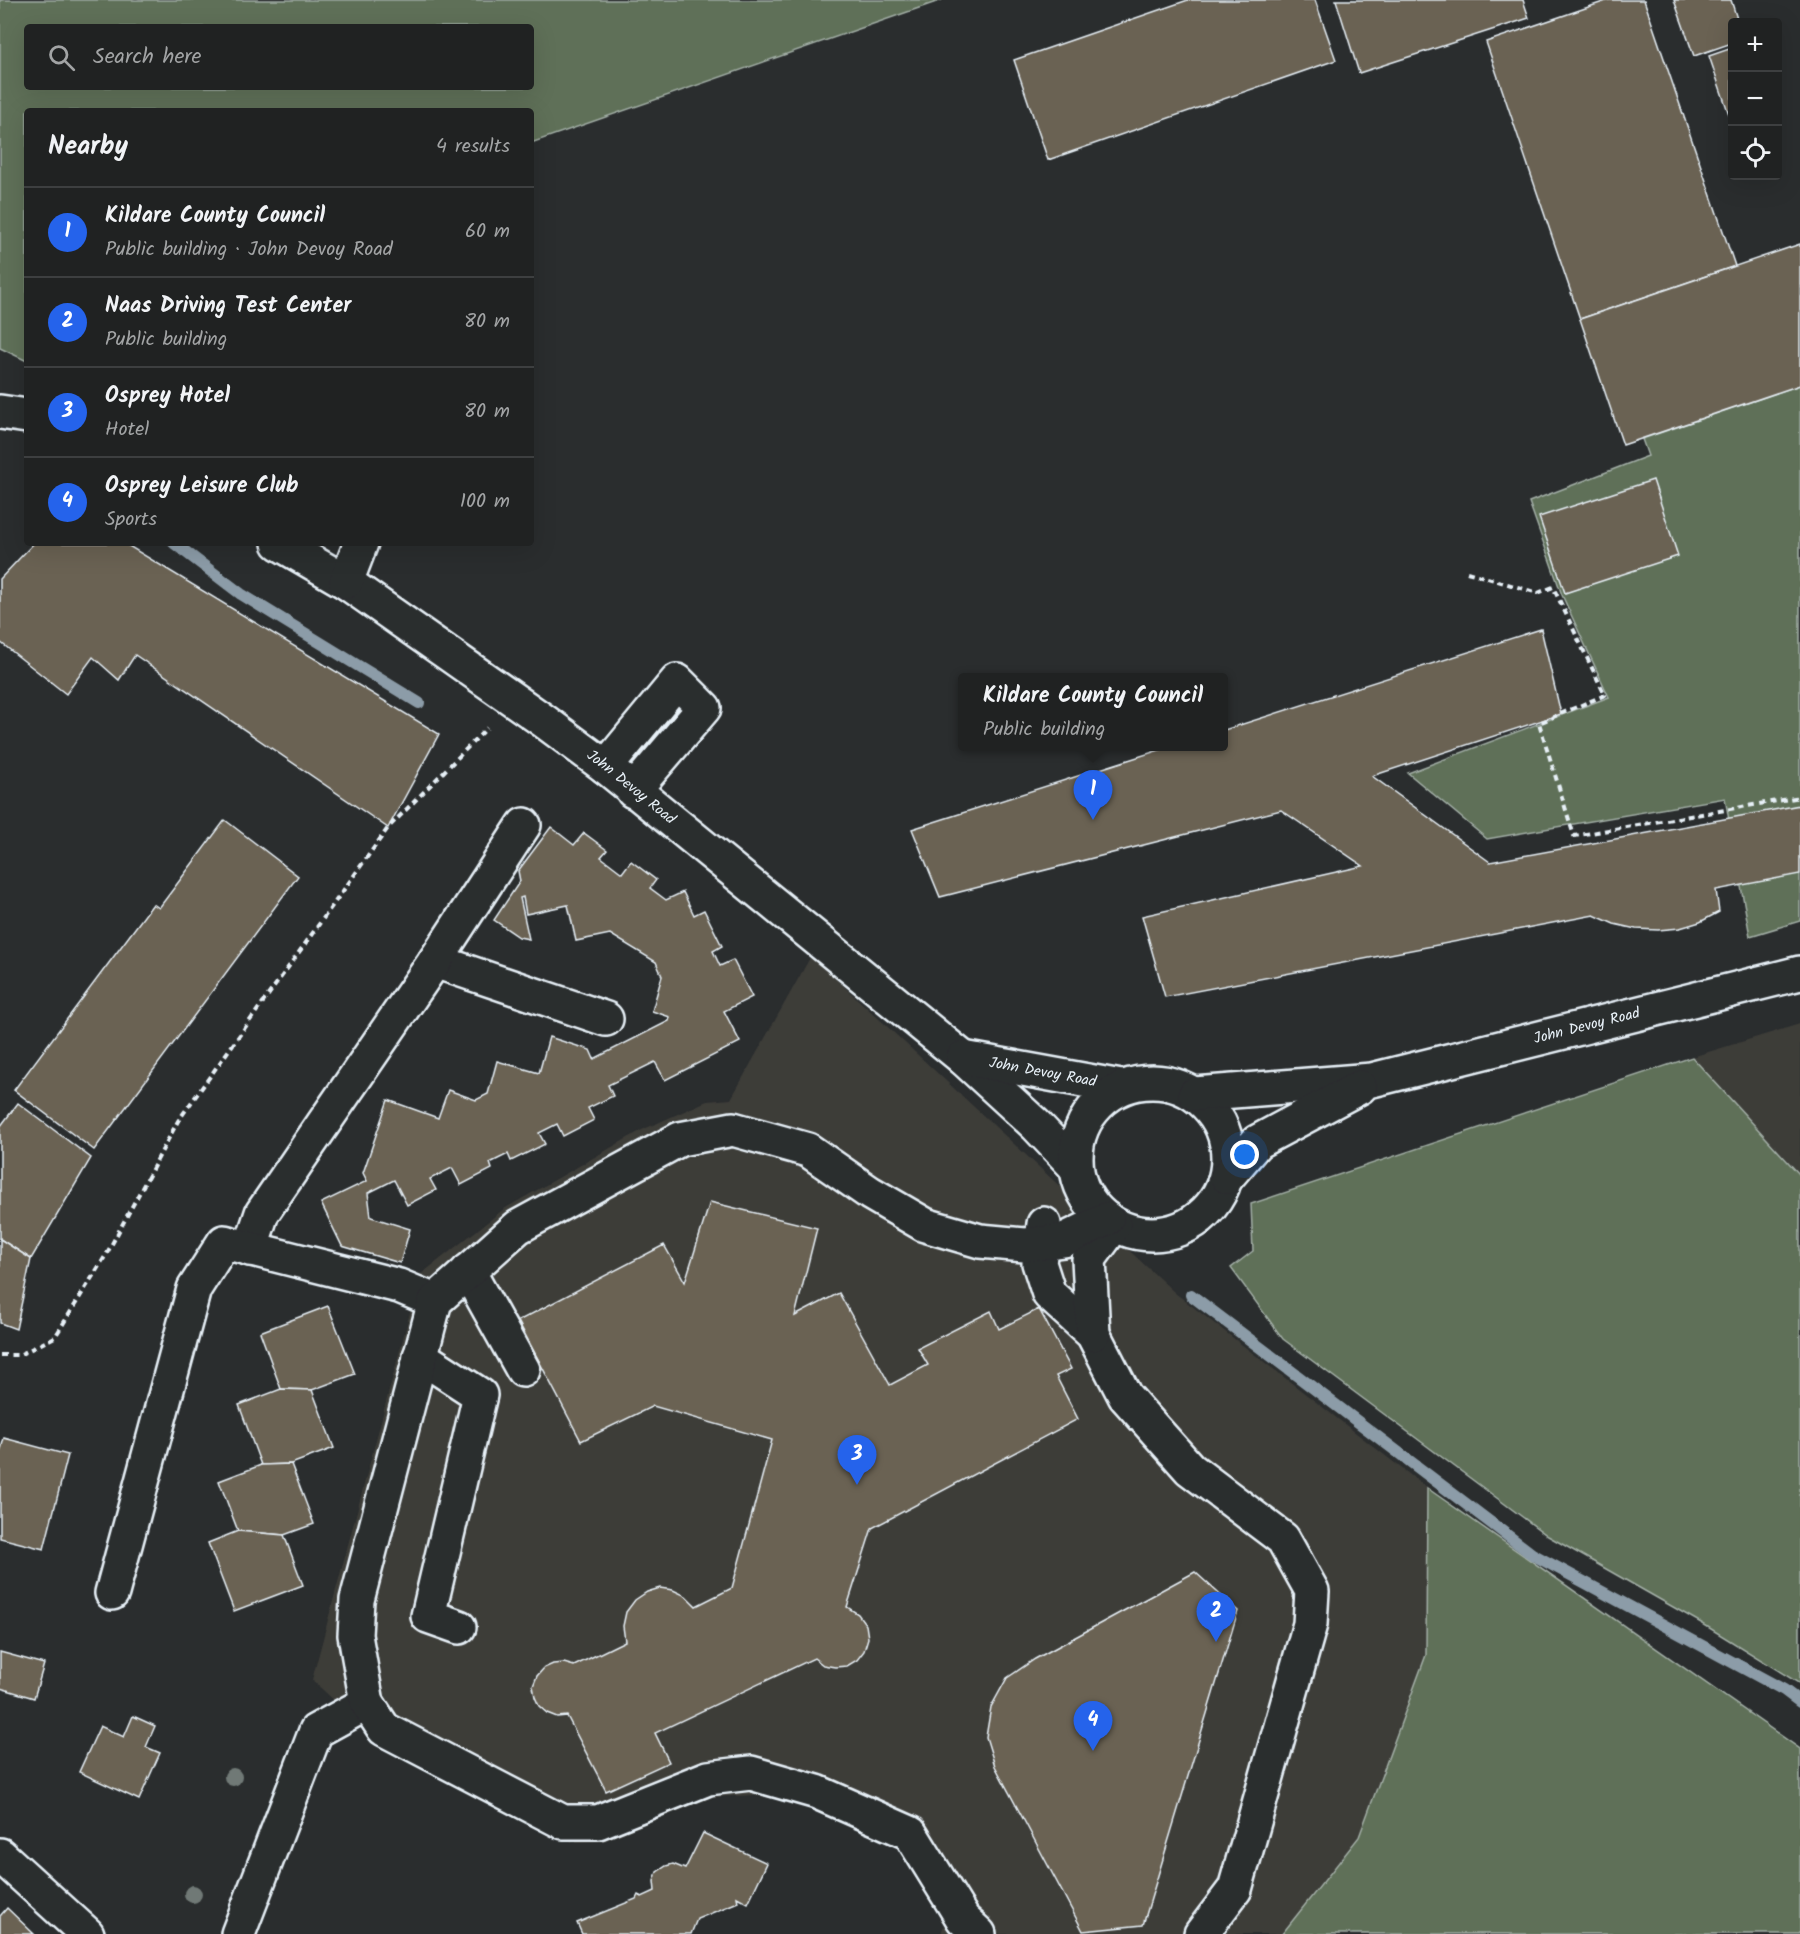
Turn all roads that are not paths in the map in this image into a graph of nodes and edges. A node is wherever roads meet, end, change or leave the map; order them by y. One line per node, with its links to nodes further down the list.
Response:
1 (0, 412): 2 (street)
2 (24, 416)
3 (284, 546): 5 (street, John Devoy Road)
4 (360, 546): 5 (street)
5 (346, 582): 6 (street, John Devoy Road)
6 (606, 767): 7 (street, John Devoy Road); 7 (street)
7 (633, 791): 12 (street, John Devoy Road)
8 (524, 825): 9 (street)
9 (435, 961): 11 (street); 20 (street)
10 (1800, 973): 13 (street, John Devoy Road)
11 (606, 1019)
12 (963, 1058): 14 (street, John Devoy Road); 16 (street, John Devoy Road)
13 (1372, 1080): 15 (street, John Devoy Road); 17 (street, John Devoy Road)
14 (1121, 1087): 15 (street); 16 (street)
15 (1195, 1094): 17 (street)
16 (1079, 1177): 18 (street); 19 (street)
17 (1227, 1177): 18 (street)
18 (1110, 1222): 19 (street); 23 (street)
19 (1037, 1237): 21 (street); 23 (street)
20 (250, 1249): 22 (street); 26 (street)
21 (468, 1271): 22 (street); 25 (street)
22 (435, 1300): 24 (street)
23 (1093, 1334): 33 (street)
24 (420, 1356): 27 (street); 28 (street)
25 (523, 1370)
26 (112, 1593)
27 (459, 1627)
28 (367, 1703): 31 (street); 32 (street)
29 (0, 1855): 30 (street)
30 (87, 1934)
31 (238, 1934)
32 (979, 1934)
33 (1201, 1934)

